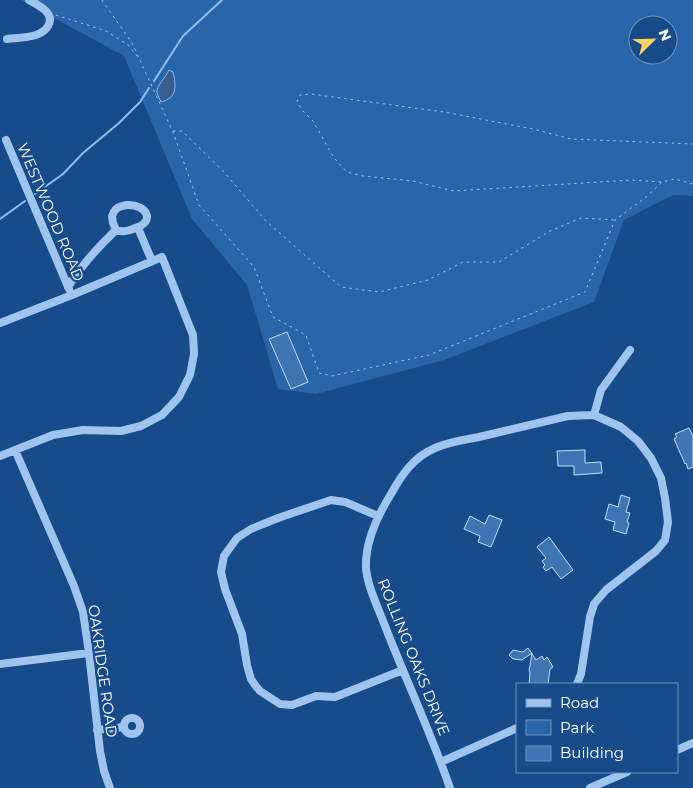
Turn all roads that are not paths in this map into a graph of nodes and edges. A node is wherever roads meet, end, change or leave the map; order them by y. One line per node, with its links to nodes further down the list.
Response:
1 (29, 0): 2 (street)
2 (7, 39)
3 (6, 140): 7 (street, WESTWOOD ROAD)
4 (138, 228): 5 (street); 5 (street); 6 (street)
5 (116, 230): 7 (street)
6 (152, 261): 8 (street, WESTWOOD ROAD); 12 (street, WESTWOOD ROAD)
7 (68, 287): 8 (street, WESTWOOD ROAD)
8 (72, 295): 9 (street, WESTWOOD ROAD)
9 (0, 323)
10 (630, 350): 11 (street)
11 (594, 415): 14 (street, ROLLING OAKS DRIVE); 18 (street, ROLLING OAKS DRIVE)
12 (15, 450): 13 (street); 15 (street, OAKRIDGE ROAD)
13 (0, 456)
14 (378, 516): 17 (street, ROLLING OAKS DRIVE); 17 (street)
15 (89, 653): 16 (street); 21 (street, OAKRIDGE ROAD)
16 (0, 664)
17 (402, 670): 24 (street, ROLLING OAKS DRIVE)
18 (577, 683)
19 (124, 727): 21 (street)
20 (516, 728): 24 (street)
21 (97, 730): 26 (street, OAKRIDGE ROAD)
22 (693, 743): 23 (street)
23 (678, 750)
24 (441, 762): 27 (street, ROLLING OAKS DRIVE)
25 (625, 773): 28 (street)
26 (110, 788)
27 (450, 788)
28 (590, 788)

